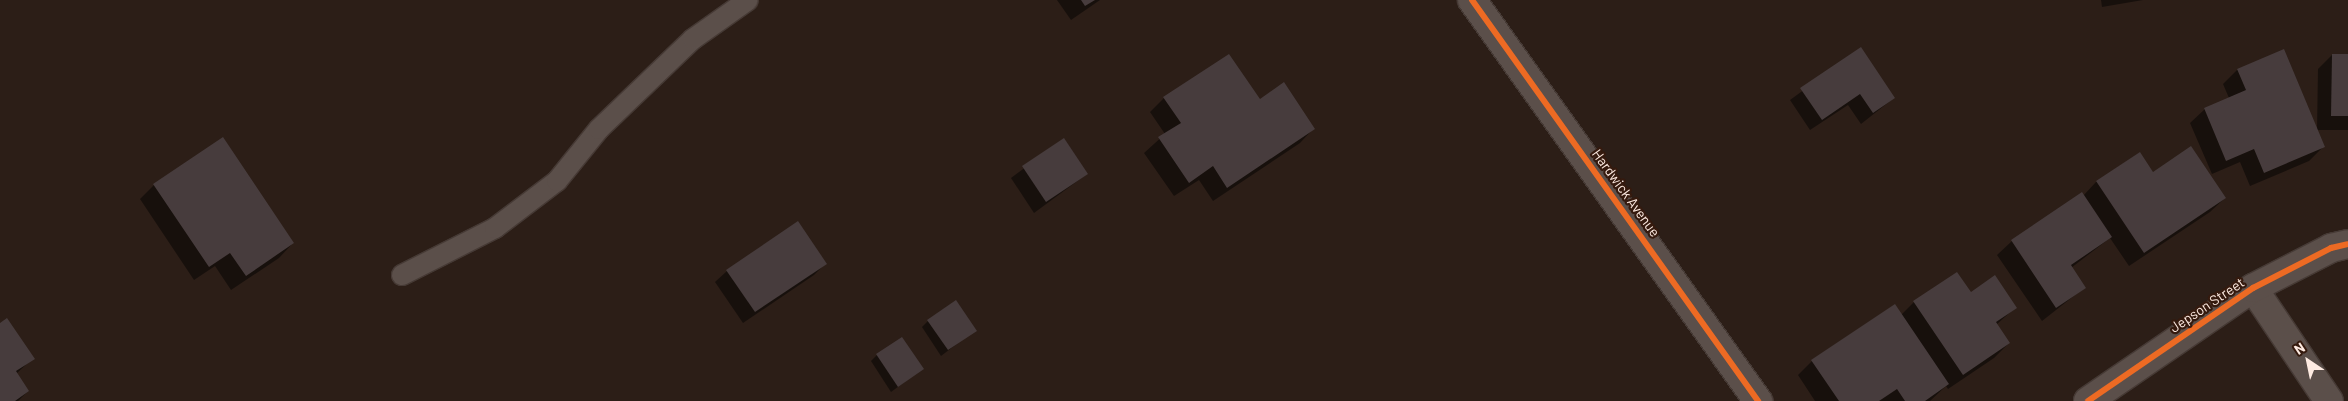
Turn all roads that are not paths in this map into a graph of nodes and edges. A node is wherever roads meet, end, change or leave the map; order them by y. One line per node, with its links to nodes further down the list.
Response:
1 (748, 0): 4 (lane)
2 (1472, 0): 6 (street, Hardwick Avenue)
3 (2348, 244): 5 (street, Jepson Street)
4 (402, 275)
5 (2253, 288): 7 (street, Jepson Street); 8 (street)
6 (1758, 401)
7 (2088, 401)
8 (2329, 401)

